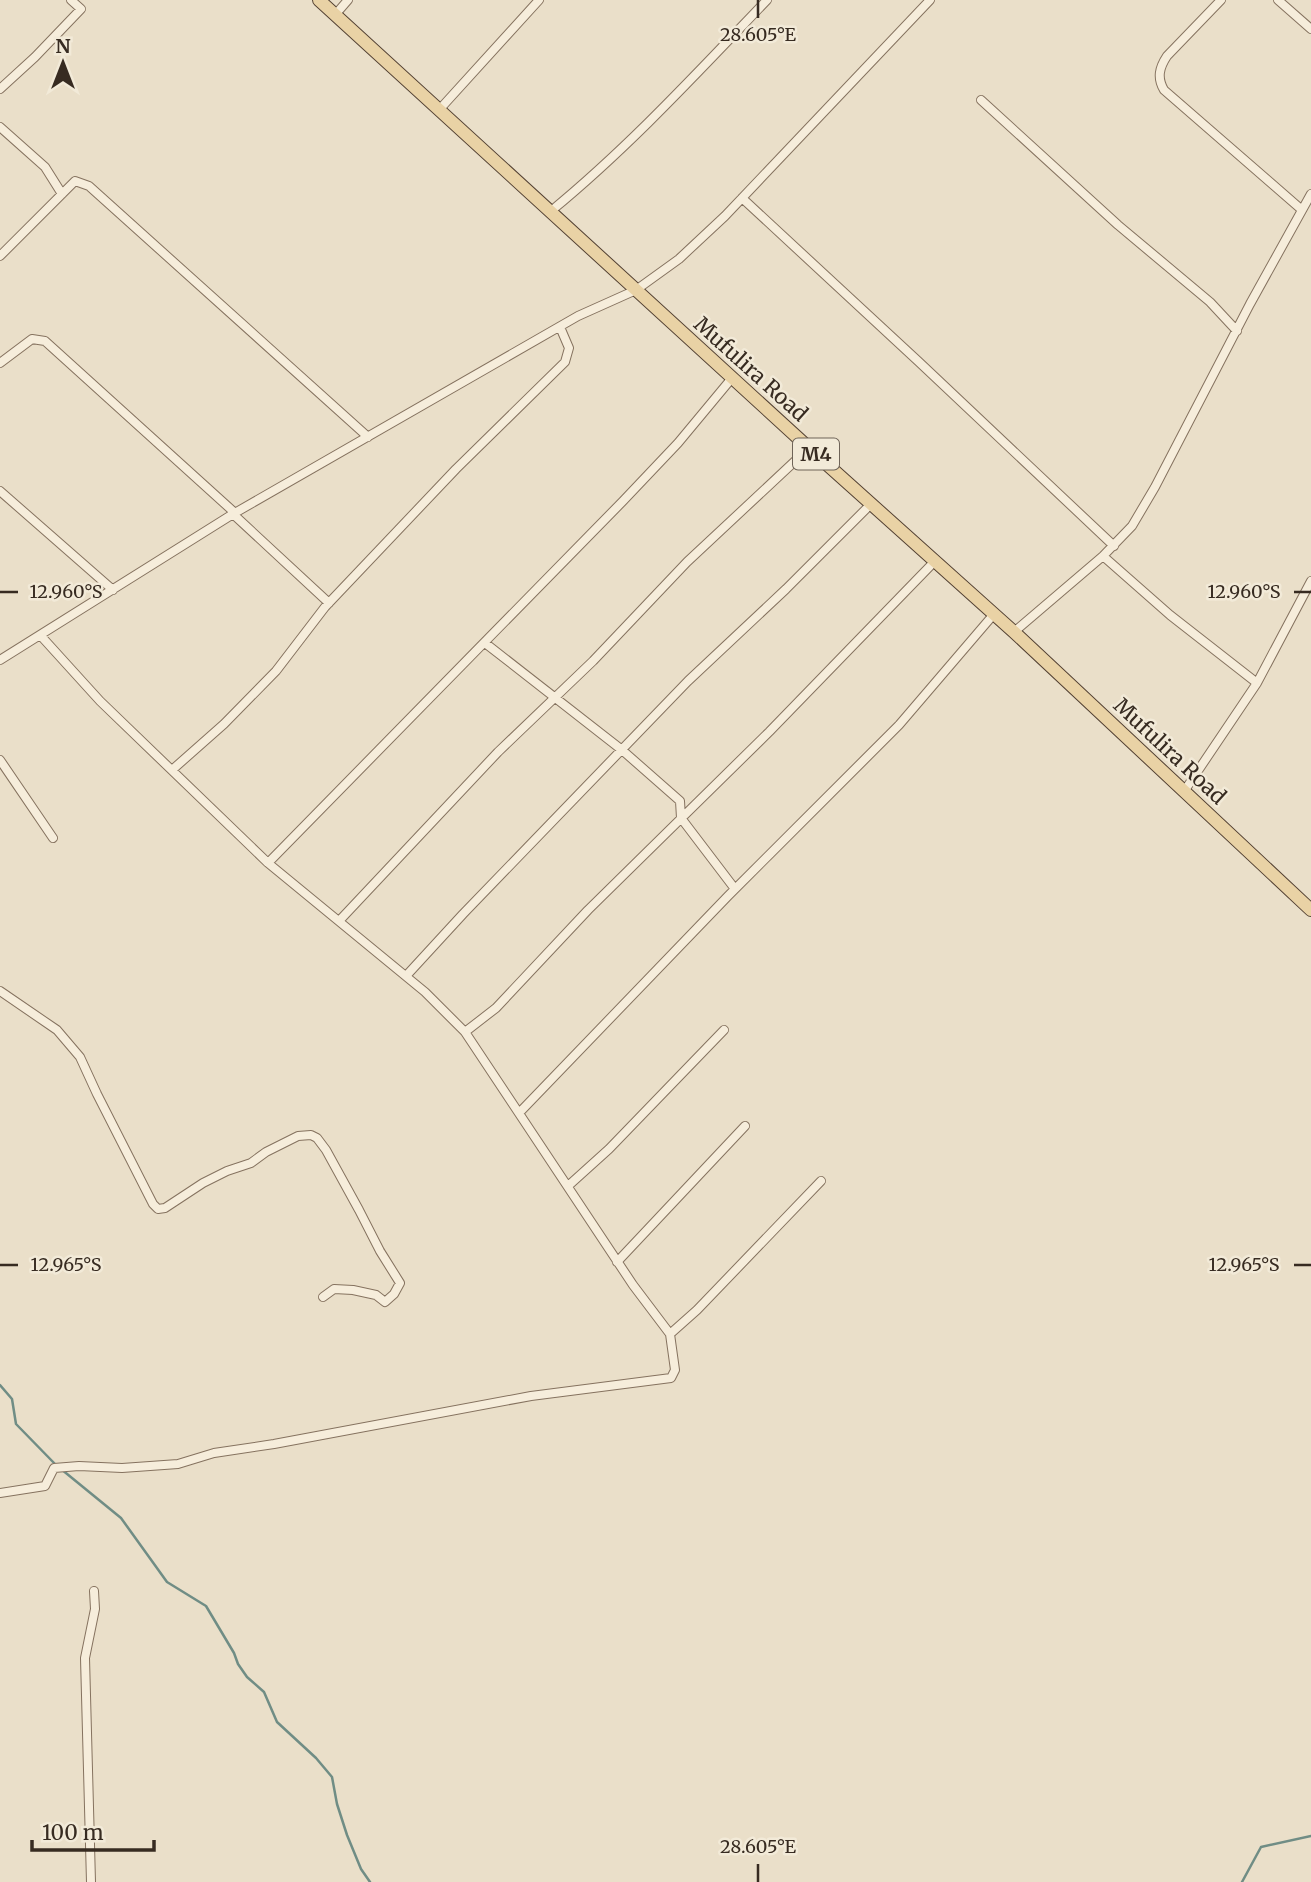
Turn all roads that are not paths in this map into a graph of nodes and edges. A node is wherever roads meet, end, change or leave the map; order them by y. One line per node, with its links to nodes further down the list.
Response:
1 (71, 0): 11 (street)
2 (319, 0): 9 (main road, Mufulira Road / M4)
3 (348, 0): 9 (street)
4 (539, 0): 13 (street)
5 (767, 0): 19 (street)
6 (930, 0): 17 (street)
7 (1221, 0): 18 (street)
8 (1278, 0): 10 (street)
9 (335, 15): 13 (main road, Mufulira Road / M4)
10 (1311, 29)
11 (0, 89)
12 (981, 100): 23 (street)
13 (439, 110): 19 (main road, Mufulira Road / M4)
14 (0, 127): 15 (street)
15 (62, 194): 20 (street); 26 (street)
16 (1311, 194): 18 (street)
17 (742, 198): 21 (street); 31 (street)
18 (1302, 210): 23 (street)
19 (551, 211): 21 (main road, Mufulira Road / M4)
20 (0, 256)
21 (636, 290): 22 (street); 25 (main road, Mufulira Road / M4)
22 (560, 327): 26 (street); 36 (street)
23 (1237, 331): 31 (street)
24 (0, 363): 30 (street)
25 (732, 378): 27 (main road, Mufulira Road / M4); 40 (street)
26 (368, 437): 30 (street)
27 (809, 448): 29 (main road, Mufulira Road / M4); 43 (street)
28 (0, 491): 35 (street)
29 (871, 504): 33 (main road, Mufulira Road / M4); 44 (street)
30 (234, 514): 35 (street); 36 (street)
31 (1114, 546): 32 (street)
32 (1103, 556): 38 (street); 42 (street)
33 (935, 561): 37 (main road, Mufulira Road / M4); 48 (street)
34 (1311, 581): 42 (street)
35 (113, 590): 39 (street)
36 (329, 603): 46 (street)
37 (994, 614): 38 (main road, Mufulira Road / M4); 51 (street)
38 (1014, 632): 47 (main road, Mufulira Road / M4)
39 (41, 636): 41 (street); 46 (street)
40 (485, 643): 43 (street); 50 (street)
41 (0, 660)
42 (1257, 682): 47 (street)
43 (554, 698): 44 (street); 53 (street)
44 (622, 750): 48 (street); 54 (street)
45 (0, 760): 49 (street)
46 (172, 770): 50 (street)
47 (1185, 790): 52 (main road, Mufulira Road / M4)
48 (681, 818): 51 (street); 57 (street)
49 (53, 838)
50 (268, 863): 53 (street)
51 (735, 889): 58 (street)
52 (1311, 910)
53 (340, 921): 54 (street)
54 (406, 976): 57 (street)
55 (0, 991): 63 (street)
56 (724, 1030): 61 (street)
57 (465, 1032): 58 (street)
58 (519, 1113): 61 (street)
59 (745, 1126): 62 (street)
60 (821, 1181): 64 (street)
61 (568, 1186): 62 (street)
62 (617, 1262): 64 (street)
63 (323, 1297)
64 (670, 1334): 65 (street)
65 (0, 1493)
66 (94, 1591): 67 (street)
67 (91, 1882)

